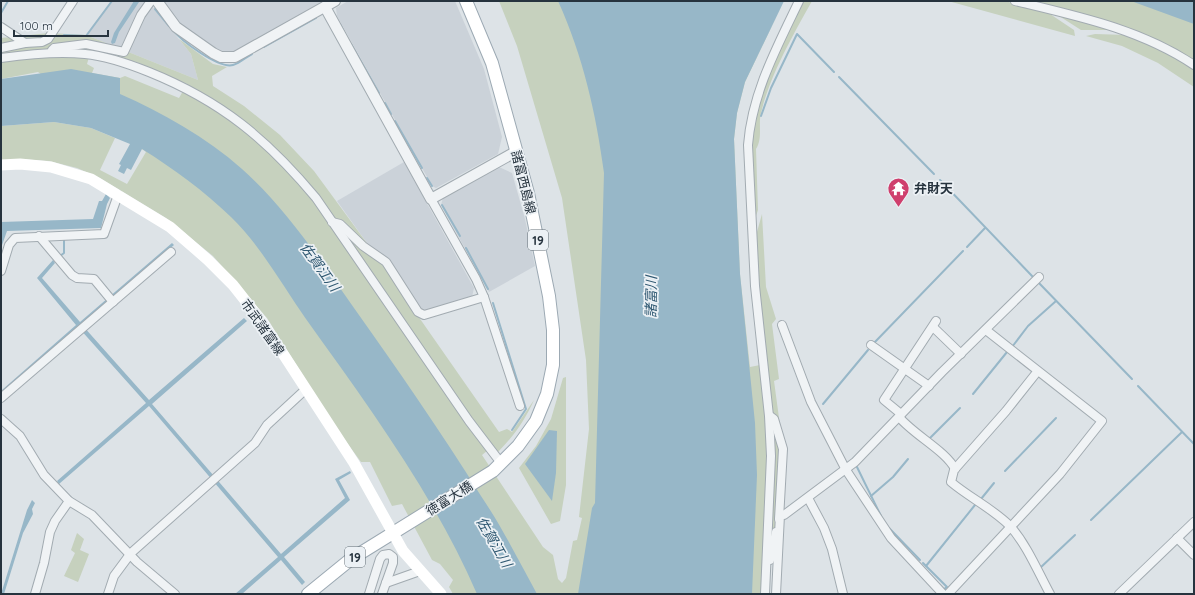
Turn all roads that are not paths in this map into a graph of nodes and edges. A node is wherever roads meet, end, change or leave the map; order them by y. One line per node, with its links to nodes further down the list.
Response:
1 (73, 1): 10 (street)
2 (151, 1): 12 (street)
3 (156, 1): 8 (street)
4 (335, 1): 8 (street)
5 (466, 1): 15 (main road, 諸富西島線 / 19)
6 (799, 1): 36 (street)
7 (1015, 1): 14 (street)
8 (325, 7): 18 (street)
9 (1, 27): 10 (street)
10 (25, 44): 11 (street)
11 (1, 48)
12 (51, 52): 13 (street); 19 (street)
13 (1, 58)
14 (1194, 65)
15 (517, 152): 18 (street); 39 (main road, 諸富西島線 / 19)
16 (1, 165): 17 (main road, 市武諸富線)
17 (118, 195): 20 (street); 33 (main road, 市武諸富線)
18 (431, 199): 24 (street)
19 (331, 221): 24 (street); 39 (street)
20 (39, 236): 22 (street); 25 (street)
21 (171, 252): 25 (street)
22 (1, 271)
23 (1039, 277): 27 (street)
24 (484, 297): 35 (street)
25 (111, 300): 34 (street)
26 (782, 325): 41 (street)
27 (986, 330): 29 (street); 31 (street)
28 (871, 345): 30 (street)
29 (961, 354): 30 (street); 32 (street)
30 (906, 369): 32 (street); 37 (street)
31 (1037, 372): 40 (street); 46 (street)
32 (929, 386): 37 (street)
33 (306, 389): 47 (main road, 市武諸富線); 49 (street)
34 (1, 398)
35 (520, 406)
36 (769, 416): 44 (street); 51 (street)
37 (900, 416): 40 (street); 41 (street)
38 (1, 419): 43 (street)
39 (497, 467): 47 (main road, 徳富大橋 / 19)
40 (955, 469): 46 (street)
41 (846, 470): 42 (street); 64 (street)
42 (808, 498): 44 (street); 63 (street)
43 (69, 501): 49 (street); 54 (street)
44 (780, 515): 51 (street); 62 (street)
45 (1194, 522): 48 (street)
46 (1010, 526): 65 (street); 66 (street)
47 (393, 532): 52 (main road, 市武諸富線); 57 (main road, 19)
48 (1177, 538): 50 (street); 67 (street)
49 (131, 553): 55 (street); 56 (street)
50 (1194, 555)
51 (766, 568): 61 (street)
52 (420, 571): 53 (street); 60 (main road, 市武諸富線)
53 (386, 583): 58 (street); 59 (street)
54 (35, 594)
55 (108, 594)
56 (175, 594)
57 (308, 594)
58 (369, 594)
59 (382, 594)
60 (441, 594)
61 (765, 594)
62 (776, 594)
63 (843, 594)
64 (943, 594)
65 (948, 594)
66 (1050, 594)
67 (1119, 594)

